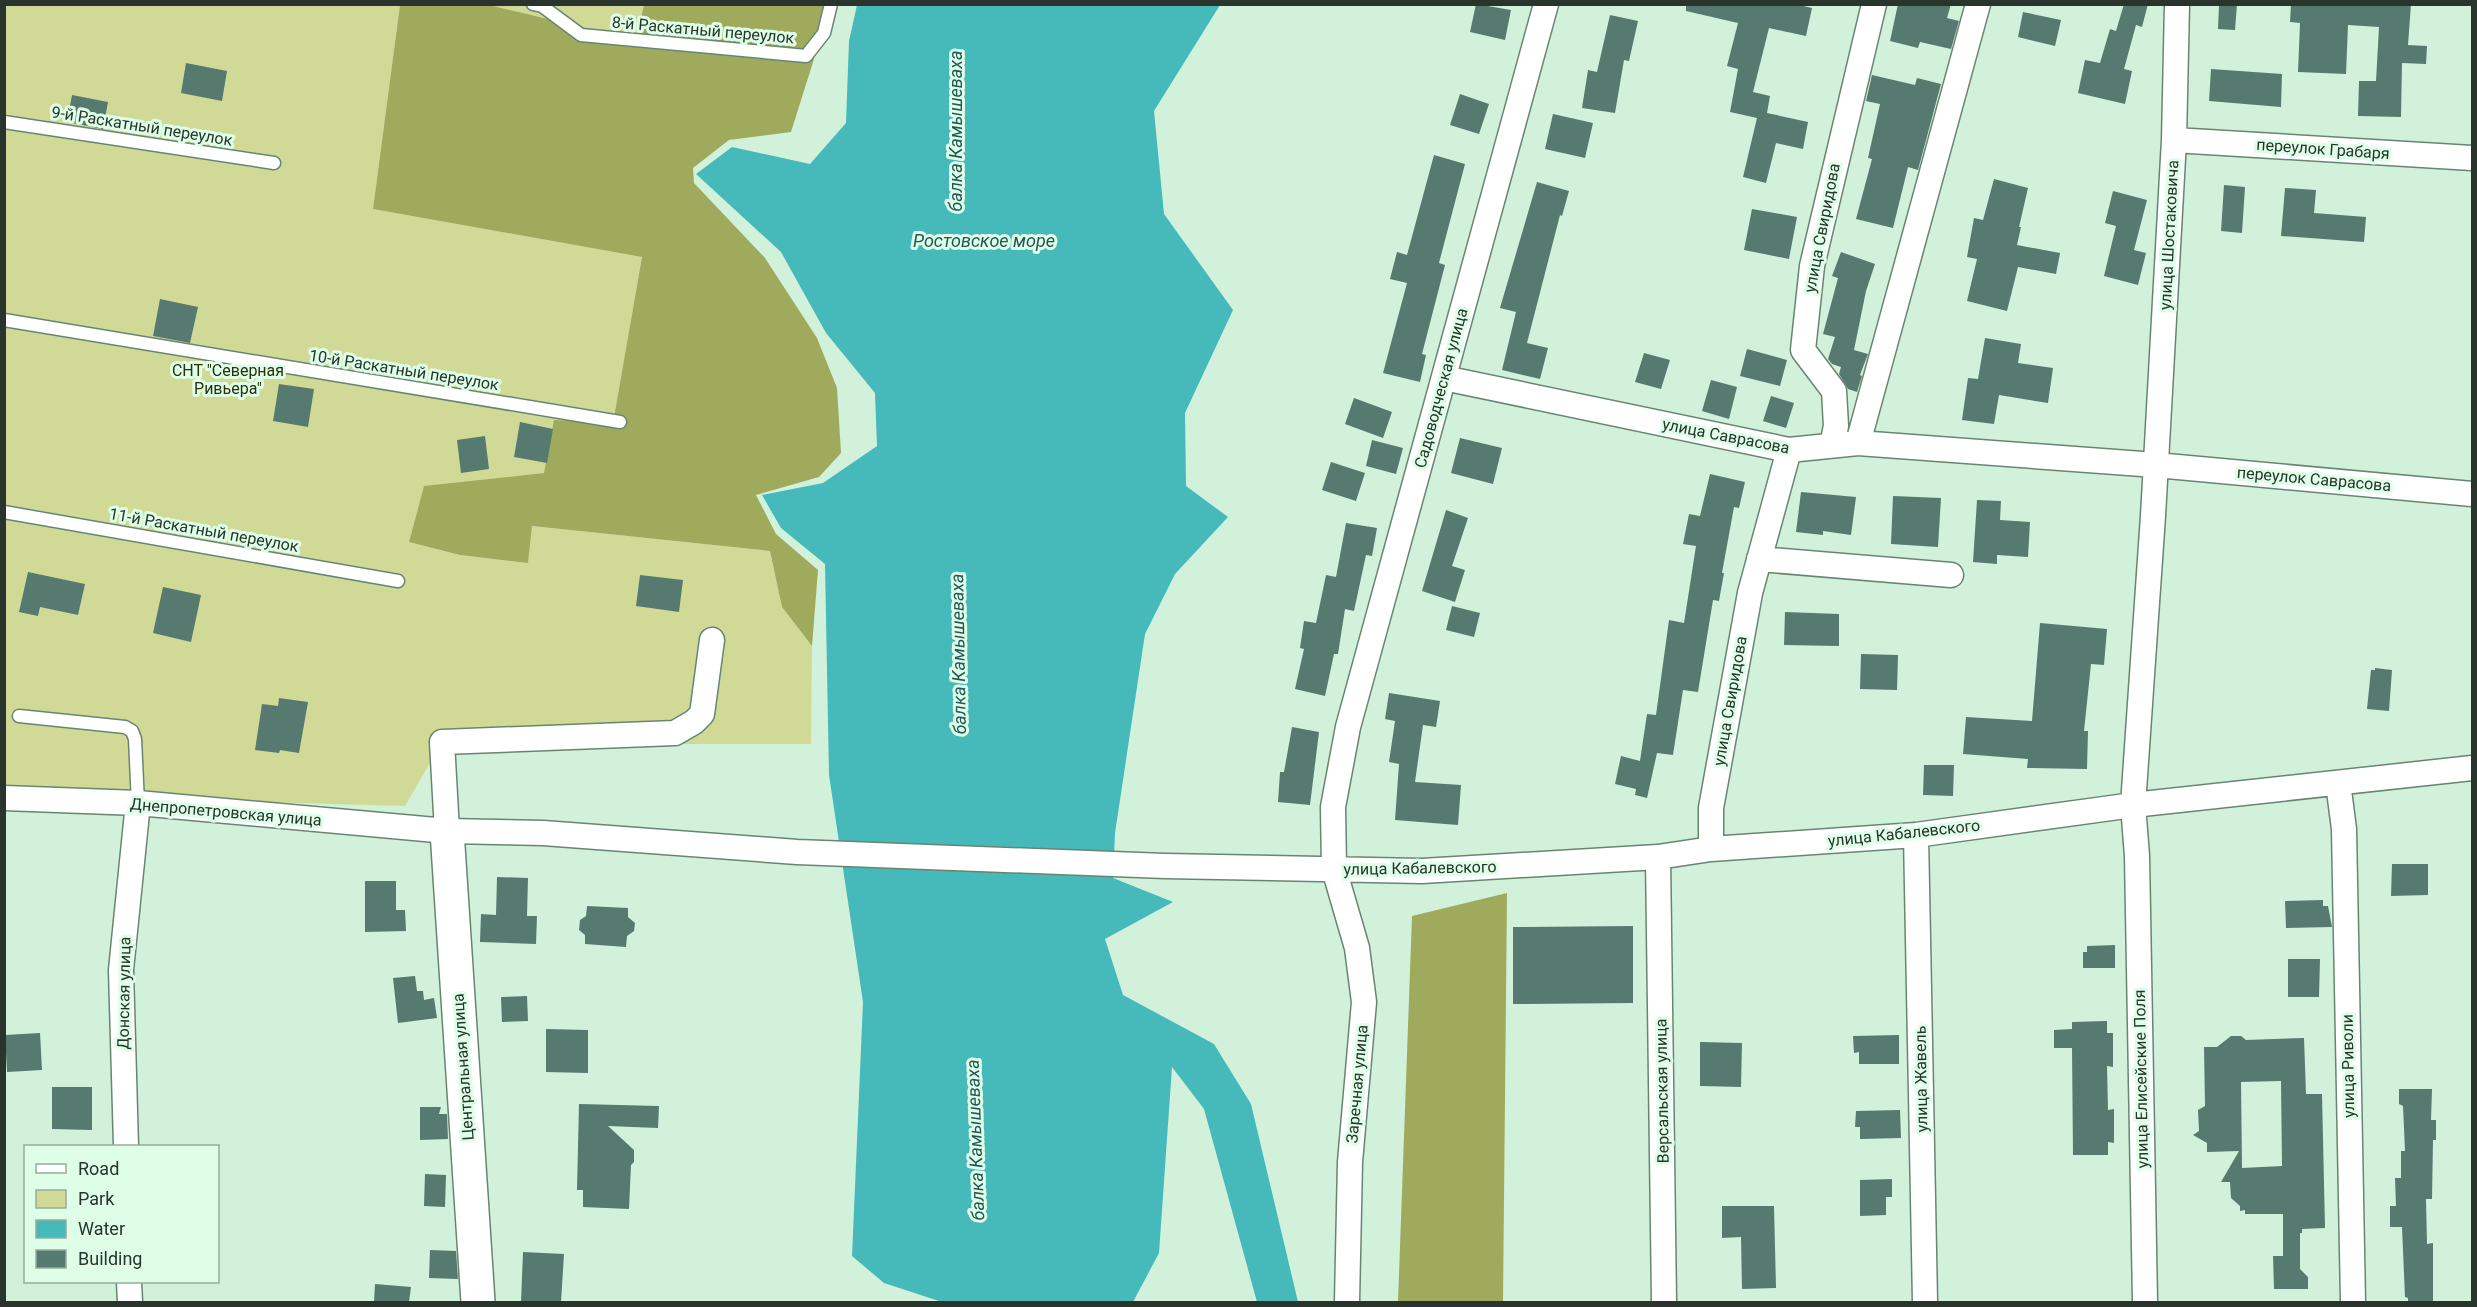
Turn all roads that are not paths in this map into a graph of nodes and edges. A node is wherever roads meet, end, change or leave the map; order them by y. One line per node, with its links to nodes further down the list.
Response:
1 (533, 4): 2 (lane, 8-й Раскатный переулок)
2 (831, 4)
3 (1546, 4): 12 (street, Садоводческая улица)
4 (1874, 4): 15 (street, улица Свиридова)
5 (1978, 4): 14 (street)
6 (2177, 4): 8 (street, улица Шостаковича)
7 (4, 122): 10 (lane, 9-й Раскатный переулок)
8 (2174, 140): 9 (street, переулок Грабаря); 17 (street, улица Шостаковича)
9 (2472, 158)
10 (274, 163)
11 (4, 320): 13 (lane, 10-й Раскатный переулок)
12 (1444, 378): 16 (street, улица Саврасова); 35 (street, Садоводческая улица)
13 (620, 422)
14 (1858, 443): 15 (street, улица Саврасова); 17 (street, улица Саврасова)
15 (1832, 446): 16 (street, улица Саврасова)
16 (1789, 450): 20 (street, улица Свиридова)
17 (2156, 465): 18 (street, переулок Саврасова); 29 (street, улица Шостаковича)
18 (2472, 494)
19 (4, 512): 22 (lane, 11-й Раскатный переулок)
20 (1759, 559): 21 (street); 32 (street, улица Свиридова)
21 (1951, 575)
22 (398, 581)
23 (712, 640): 30 (street)
24 (19, 716): 28 (lane)
25 (2472, 768): 26 (street, улица Кабалевского)
26 (2338, 783): 29 (street, улица Кабалевского); 44 (street, улица Риволи)
27 (4, 798): 28 (street, Днепропетровская улица)
28 (138, 803): 30 (street, Днепропетровская улица); 36 (street, Донская улица)
29 (2133, 805): 31 (street, улица Кабалевского); 43 (street, улица Елисейские Поля)
30 (447, 831): 33 (street, Днепропетровская улица); 39 (street, Центральная улица)
31 (1916, 845): 32 (street, улица Кабалевского); 42 (street, улица Жавель)
32 (1712, 849): 34 (street, улица Кабалевского)
33 (797, 852): 35 (street, улица Кабалевского)
34 (1659, 868): 35 (street, улица Кабалевского); 41 (street, Версальская улица)
35 (1334, 869): 40 (street, Заречная улица)
36 (126, 1145)
37 (129, 1283): 38 (street)
38 (130, 1302)
39 (478, 1302)
40 (1347, 1302)
41 (1664, 1302)
42 (1925, 1302)
43 (2145, 1302)
44 (2353, 1302)

